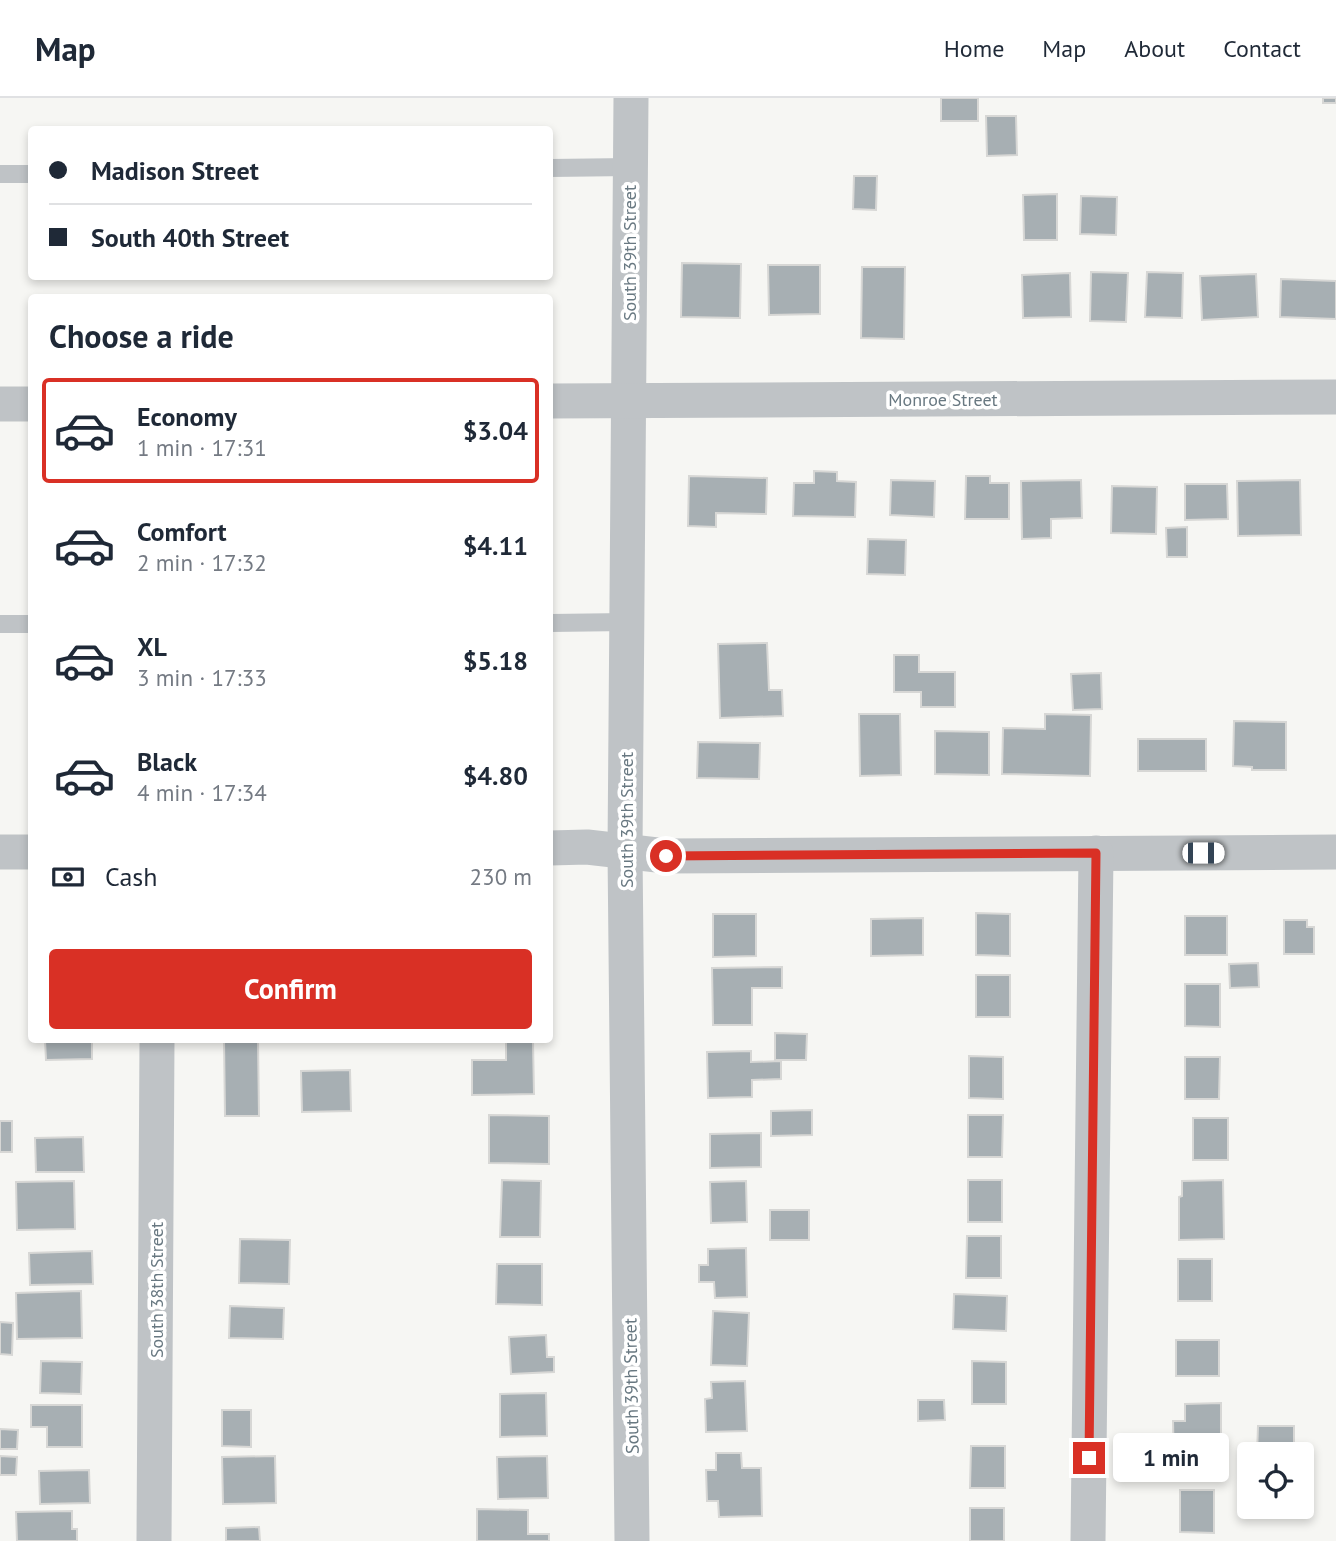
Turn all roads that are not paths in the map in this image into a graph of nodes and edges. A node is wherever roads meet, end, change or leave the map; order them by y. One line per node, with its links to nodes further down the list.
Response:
1 (631, 98): 2 (street, South 39th Street)
2 (630, 167): 3 (lane); 8 (street, South 39th Street)
3 (553, 168)
4 (0, 174): 5 (lane)
5 (28, 174)
6 (1336, 397): 8 (street, Monroe Street)
7 (553, 401): 8 (street, Monroe Street)
8 (629, 401): 12 (street, South 39th Street)
9 (0, 404): 10 (street)
10 (28, 404)
11 (553, 622): 12 (lane)
12 (627, 622): 16 (street, South 39th Street)
13 (0, 624): 14 (lane)
14 (28, 624)
15 (553, 848): 16 (street)
16 (625, 851): 20 (street); 23 (street, South 39th Street)
17 (0, 852): 18 (street)
18 (28, 852)
19 (1336, 852): 20 (street)
20 (1096, 853): 24 (street)
21 (157, 1043): 22 (street, South 38th Street)
22 (154, 1541)
23 (632, 1541)
24 (1088, 1541)

